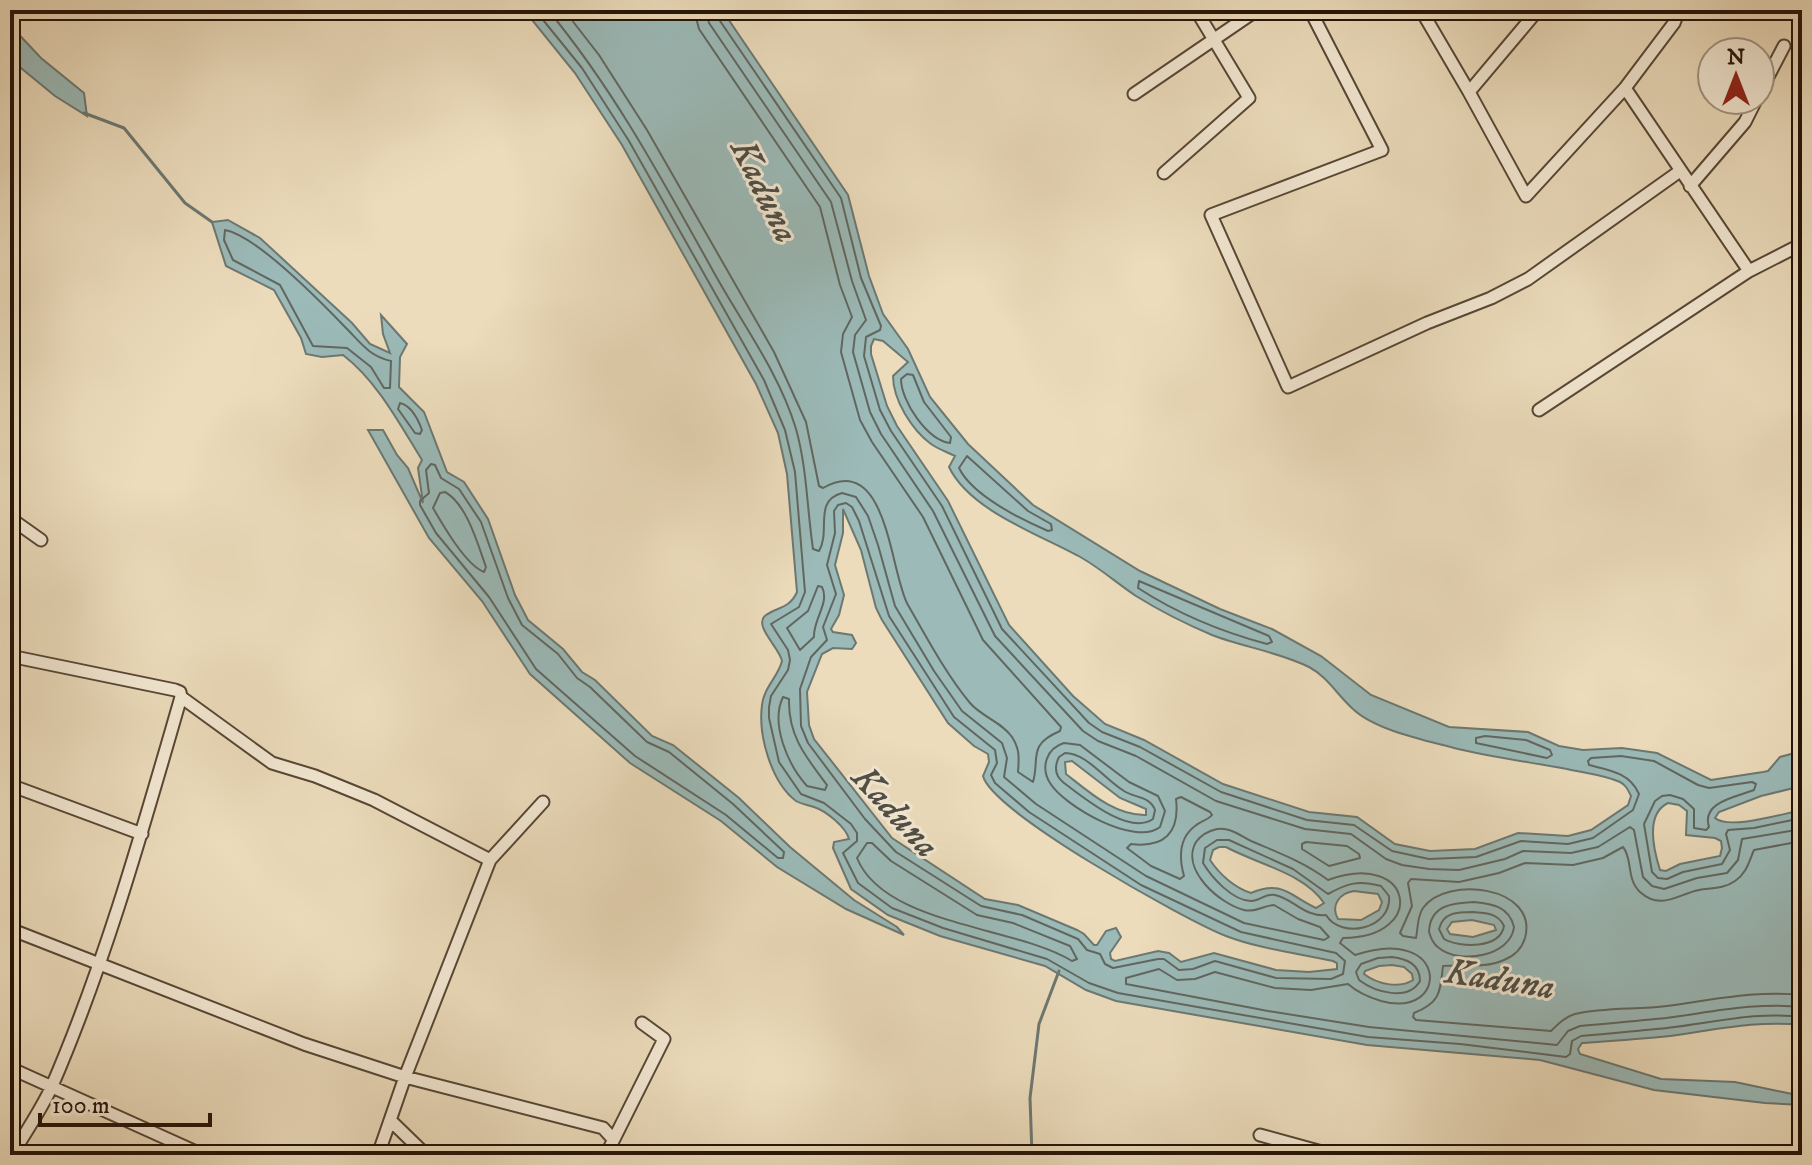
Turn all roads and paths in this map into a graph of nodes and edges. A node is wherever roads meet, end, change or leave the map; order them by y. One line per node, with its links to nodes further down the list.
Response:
1 (1196, 10): 7 (street)
2 (1257, 10): 7 (street)
3 (1310, 10): 14 (street)
4 (1421, 10): 11 (street)
5 (1538, 10): 11 (street)
6 (1679, 10): 10 (street)
7 (1214, 39): 12 (street); 15 (street)
8 (1784, 46): 9 (street)
9 (1776, 61)
10 (1625, 88): 11 (street); 14 (street)
11 (1469, 92)
12 (1134, 94)
13 (1748, 116): 16 (street)
14 (1680, 171): 16 (street)
15 (1164, 173)
16 (1690, 186): 18 (street)
17 (1802, 244): 18 (street)
18 (1749, 271): 19 (street)
19 (1539, 410)
20 (10, 518): 21 (street)
21 (41, 540)
22 (10, 656): 23 (street)
23 (181, 697): 26 (street); 27 (street)
24 (10, 785): 26 (street)
25 (543, 802): 27 (street)
26 (142, 834): 29 (street)
27 (490, 860): 32 (street)
28 (10, 929): 29 (street)
29 (97, 965): 32 (street); 33 (street)
30 (642, 1023): 36 (street)
31 (10, 1068): 33 (street)
32 (405, 1077): 34 (street); 36 (street)
33 (51, 1089): 37 (street); 38 (street)
34 (390, 1120): 39 (street); 40 (street)
35 (1260, 1135): 42 (street)
36 (613, 1139): 41 (street)
37 (12, 1155)
38 (203, 1155)
39 (378, 1155)
40 (426, 1155)
41 (606, 1155)
42 (1333, 1155)

